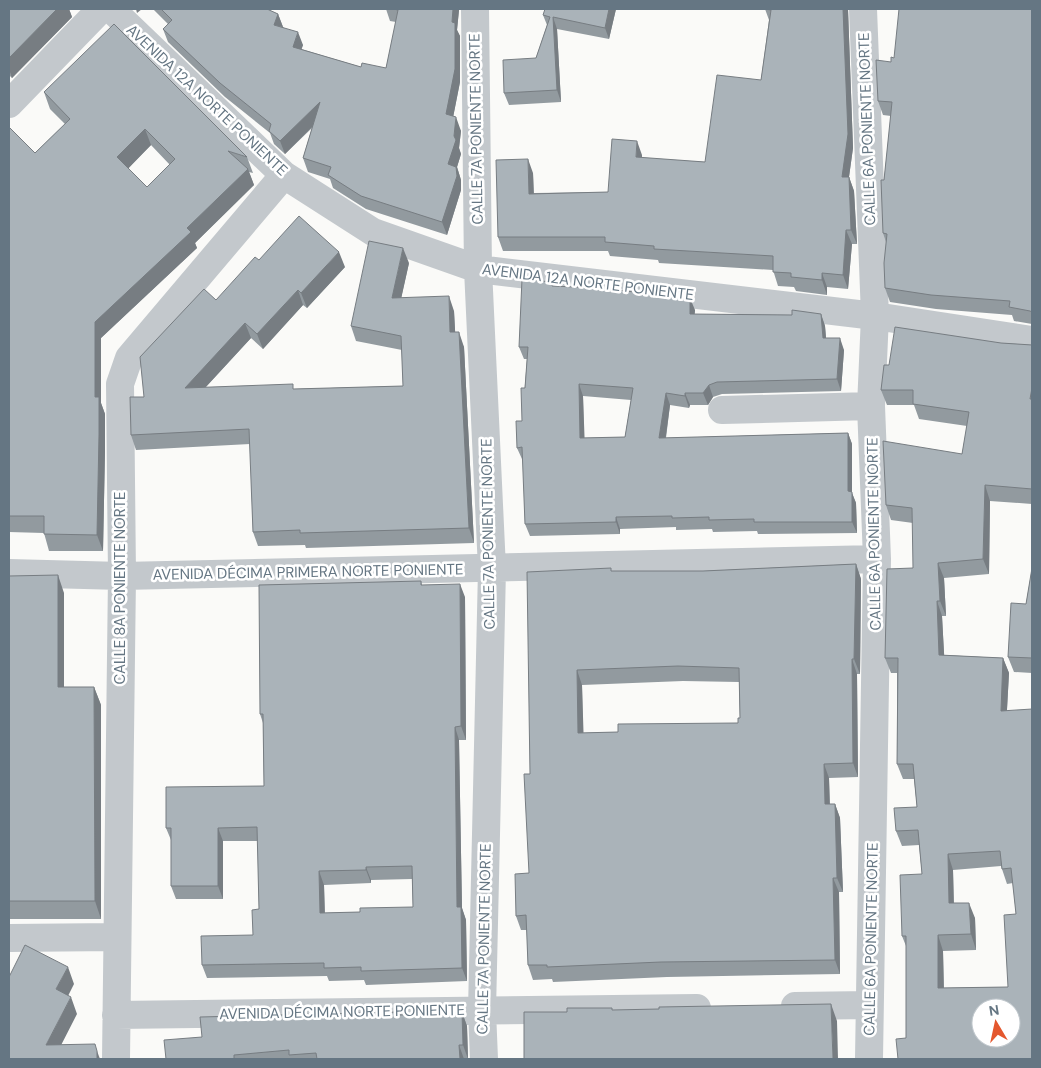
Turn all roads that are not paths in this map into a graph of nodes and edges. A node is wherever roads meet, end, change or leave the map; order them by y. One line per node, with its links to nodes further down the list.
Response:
1 (101, 9): 5 (street)
2 (111, 9): 6 (street, AVENIDA 12A NORTE PONIENTE)
3 (475, 9): 7 (street, CALLE 7A PONIENTE NORTE)
4 (863, 9): 8 (street, CALLE 6A PONIENTE NORTE)
5 (9, 104)
6 (284, 175): 7 (street, AVENIDA 12A NORTE PONIENTE); 15 (street, CALLE 8A PONIENTE NORTE)
7 (478, 269): 8 (street, AVENIDA 12A NORTE PONIENTE); 13 (street, CALLE 7A PONIENTE NORTE)
8 (875, 316): 9 (street, AVENIDA 12A NORTE PONIENTE); 10 (street, CALLE 6A PONIENTE NORTE)
9 (1032, 340)
10 (871, 406): 11 (street); 12 (street, CALLE 6A PONIENTE NORTE)
11 (722, 410)
12 (877, 559): 13 (street, AVENIDA DÉCIMA PRIMERA NORTE PONIENTE); 18 (street, CALLE 6A PONIENTE NORTE)
13 (492, 568): 15 (street, AVENIDA DÉCIMA PRIMERA NORTE PONIENTE); 21 (street, CALLE 7A PONIENTE NORTE)
14 (9, 573): 15 (street, AVENIDA DÉCIMA PRIMERA NORTE PONIENTE)
15 (122, 576): 16 (street, CALLE 8A PONIENTE NORTE)
16 (116, 937): 17 (street); 22 (street, CALLE 8A PONIENTE NORTE)
17 (9, 938)
18 (868, 1005): 20 (street); 25 (street, CALLE 6A PONIENTE NORTE)
19 (720, 1007): 21 (street, AVENIDA DÉCIMA NORTE PONIENTE)
20 (769, 1007)
21 (482, 1011): 22 (street, AVENIDA DÉCIMA NORTE PONIENTE); 24 (street, CALLE 7A PONIENTE NORTE)
22 (116, 1014): 23 (street, CALLE 8A PONIENTE NORTE)
23 (116, 1059)
24 (484, 1059)
25 (869, 1059)

